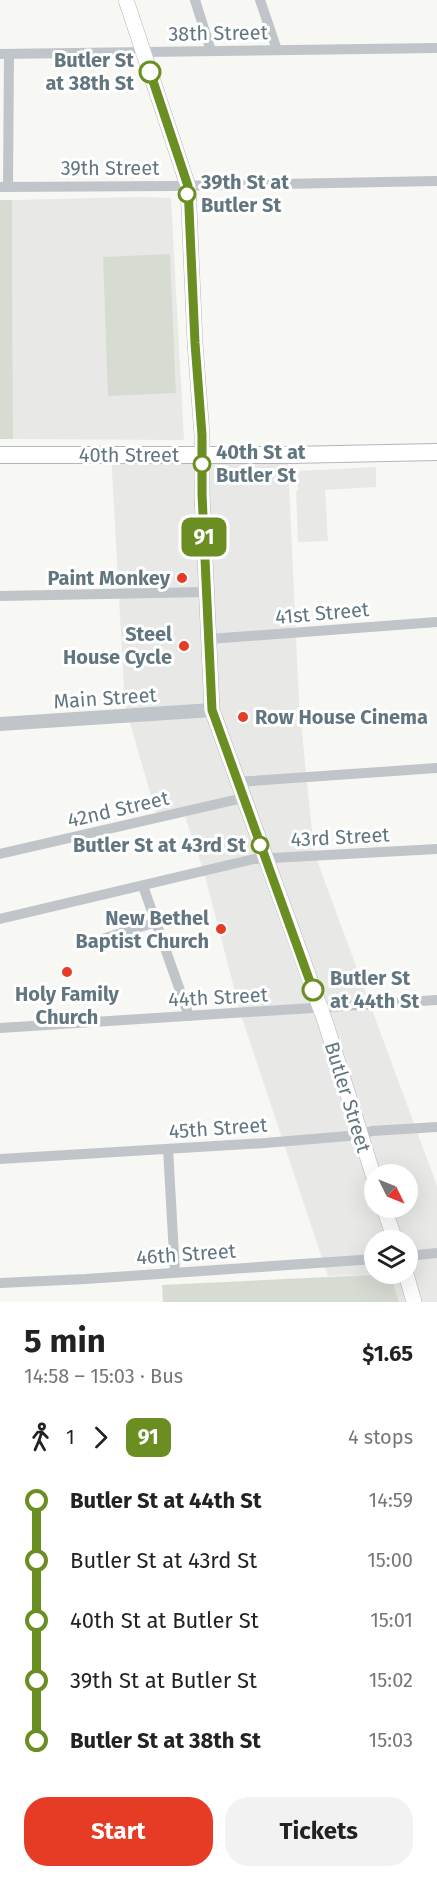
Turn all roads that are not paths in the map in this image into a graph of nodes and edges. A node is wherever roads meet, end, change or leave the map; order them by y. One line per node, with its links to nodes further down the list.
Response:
1 (126, 0): 7 (main road, Butler Street)
2 (195, 0): 6 (street)
3 (260, 0): 5 (street)
4 (437, 48): 5 (street, 38th Street)
5 (277, 50): 6 (street, 38th Street)
6 (211, 51): 7 (street, 38th Street)
7 (143, 52): 8 (street, 38th Street); 10 (main road, Butler Street)
8 (4, 54): 11 (street)
9 (437, 181): 10 (street, 39th Street)
10 (188, 186): 11 (street, 39th Street); 13 (main road, Butler Street)
11 (4, 187)
12 (437, 452): 13 (main road, 40th Street)
13 (202, 454): 14 (main road, 40th Street); 15 (main road, Butler Street)
14 (0, 455)
15 (206, 592): 16 (street); 18 (main road, Butler Street)
16 (0, 596)
17 (437, 622): 18 (street, 41st Street)
18 (209, 639): 19 (main road, Butler Street)
19 (212, 710): 20 (street, Main Street); 22 (main road, Butler Street)
20 (0, 724)
21 (437, 768): 22 (street)
22 (237, 782): 23 (main road, Butler Street)
23 (243, 798): 25 (street, 42nd Street); 26 (main road, Butler Street)
24 (437, 849): 26 (street, 43rd Street)
25 (0, 854)
26 (265, 859): 27 (street, 43rd Street); 32 (main road, Butler Street)
27 (143, 886): 28 (street, 43rd Street); 29 (street)
28 (0, 919)
29 (156, 922): 30 (street); 33 (street)
30 (99, 940)
31 (437, 1000): 32 (street, 44th Street)
32 (320, 1009): 33 (street, 44th Street); 36 (main road, Butler Street)
33 (189, 1016): 34 (street, 44th Street)
34 (0, 1028)
35 (437, 1127): 36 (street, 45th Street)
36 (360, 1135): 37 (street, 45th Street); 39 (main road, Butler Street)
37 (168, 1149): 38 (street, 45th Street); 43 (street)
38 (0, 1158)
39 (369, 1164)
40 (437, 1253): 41 (street)
41 (418, 1255)
42 (364, 1260): 43 (street, 46th Street)
43 (175, 1272): 44 (street, 46th Street)
44 (0, 1283)
45 (408, 1284): 46 (main road)
46 (414, 1302)

